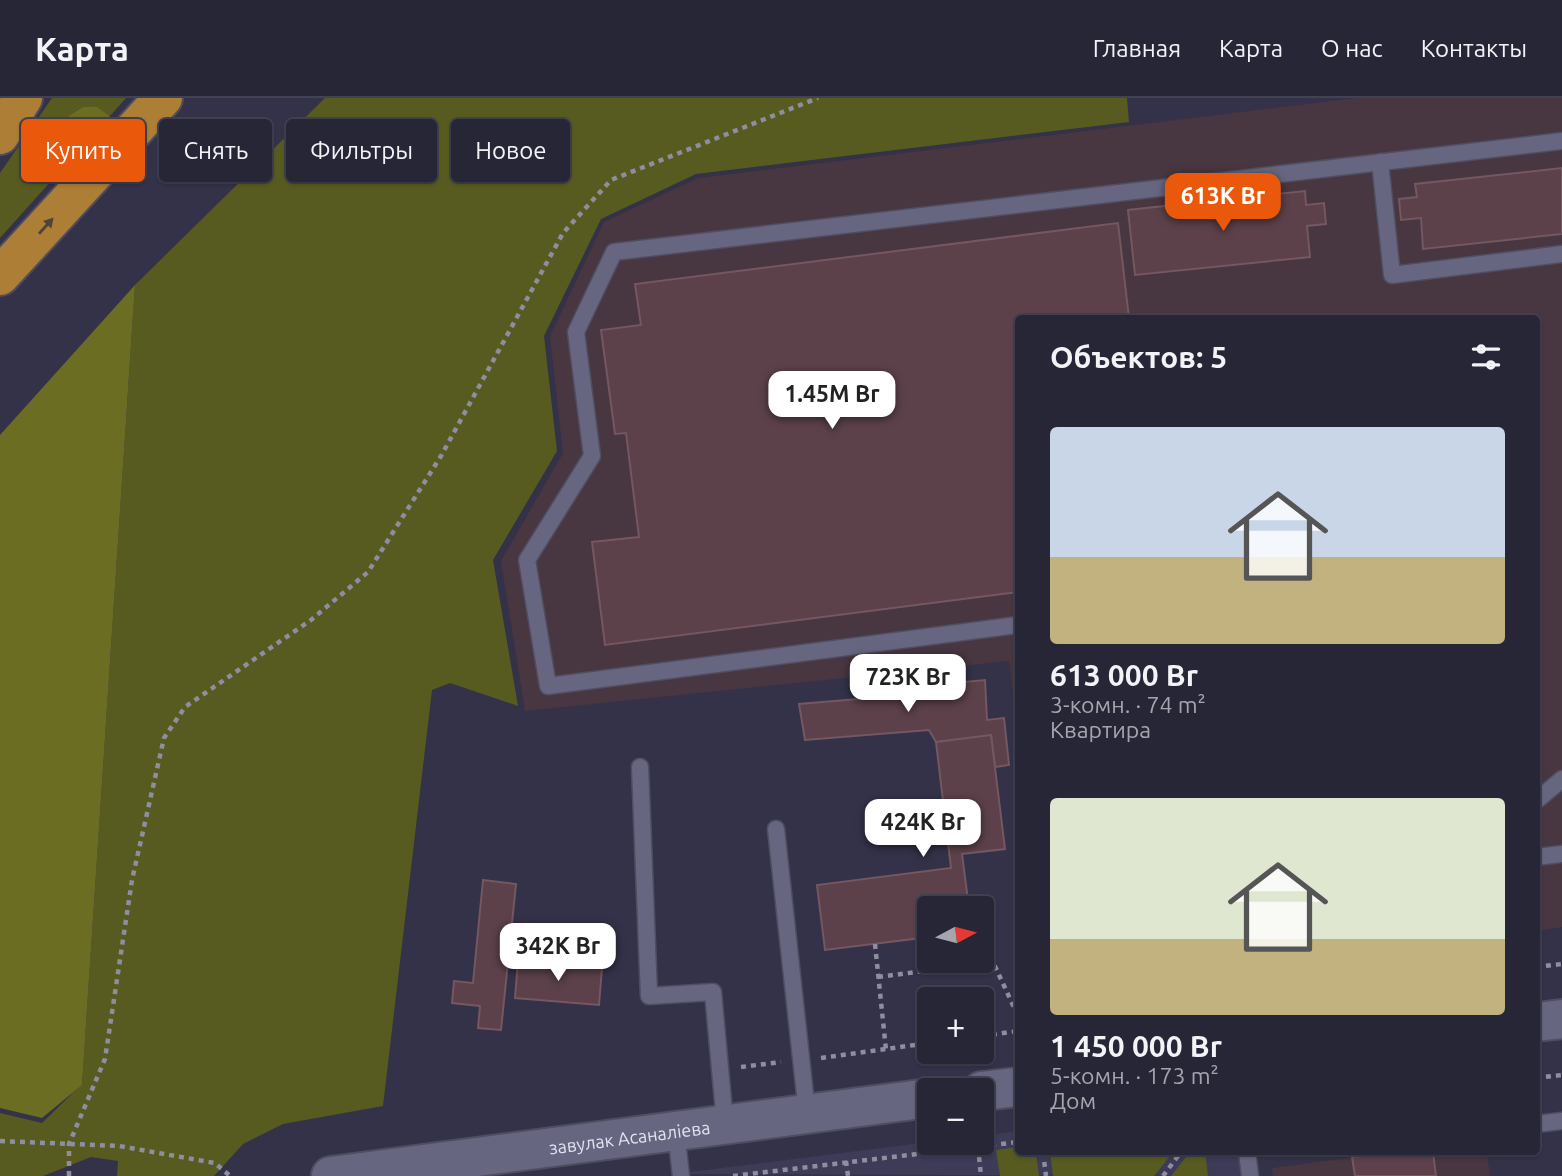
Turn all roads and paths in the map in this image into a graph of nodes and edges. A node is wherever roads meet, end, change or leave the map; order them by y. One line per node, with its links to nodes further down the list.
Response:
1 (23, 98): 4 (highway)
2 (163, 98): 8 (highway, one-way to 2)
3 (818, 98): 38 (path)
4 (0, 135)
5 (1562, 141): 6 (lane)
6 (1380, 162): 7 (lane); 9 (lane)
7 (1562, 254)
8 (0, 276)
9 (1015, 625)
10 (640, 767): 33 (lane)
11 (1562, 779): 12 (lane)
12 (1540, 798)
13 (776, 829): 31 (lane)
14 (1562, 854): 15 (lane)
15 (1540, 857)
16 (875, 944): 19 (path)
17 (1562, 964): 18 (path)
18 (1540, 967)
19 (878, 977): 20 (path); 25 (path)
20 (1015, 1010)
21 (1562, 1019): 22 (street)
22 (1540, 1022)
23 (1015, 1031): 24 (path)
24 (994, 1034)
25 (886, 1050)
26 (1562, 1074): 27 (path)
27 (1540, 1077)
28 (1015, 1087): 29 (street)
29 (994, 1090)
30 (917, 1099): 31 (street, завулак Асаналіева)
31 (807, 1113): 33 (street, завулак Асаналіева)
32 (1562, 1121): 34 (lane)
33 (724, 1123): 35 (street, завулак Асаналіева)
34 (1540, 1124)
35 (675, 1129): 48 (street, завулак Асаналіева); 49 (lane)
36 (0, 1141): 38 (path)
37 (1015, 1142): 39 (path)
38 (69, 1144): 46 (path); 47 (path)
39 (994, 1145)
40 (917, 1153): 45 (path)
41 (979, 1155): 52 (path)
42 (1043, 1155): 53 (path)
43 (1179, 1155): 54 (path)
44 (1247, 1155): 55 (lane)
45 (846, 1161): 50 (path); 51 (path)
46 (69, 1176)
47 (230, 1176)
48 (331, 1176)
49 (681, 1176)
50 (733, 1176)
51 (848, 1176)
52 (981, 1176)
53 (1046, 1176)
54 (1163, 1176)
55 (1250, 1176)

